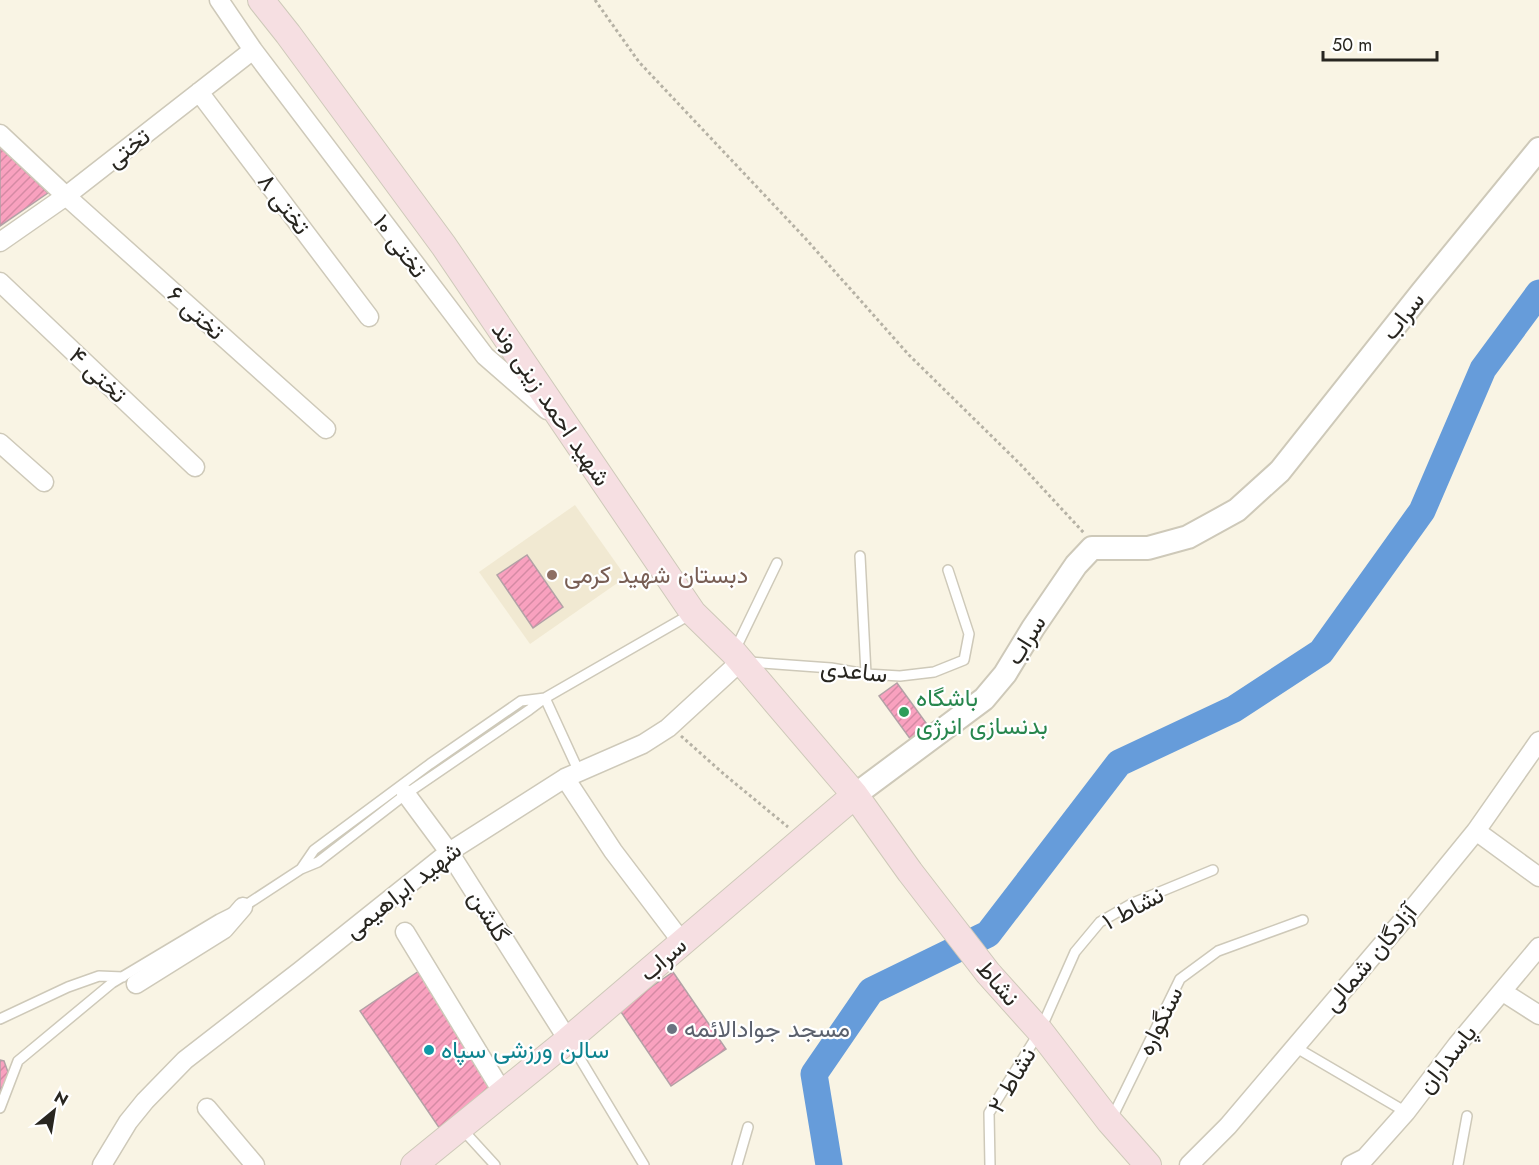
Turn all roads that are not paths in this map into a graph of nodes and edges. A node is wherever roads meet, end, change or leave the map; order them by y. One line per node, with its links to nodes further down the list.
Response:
1 (219, 0): 3 (street, تختی ۱۰)
2 (261, 0): 11 (main road, شهید احمد زینی وند)
3 (253, 50): 4 (street, تختی); 11 (street, تختی ۱۰)
4 (200, 92): 7 (street, تختی); 10 (street, تختی ۸)
5 (0, 134): 7 (street, تختی ۶)
6 (1539, 149): 26 (street, سراب)
7 (66, 196): 8 (street, تختی); 12 (street, تختی ۶)
8 (0, 243)
9 (0, 282): 14 (street, تختی ۴)
10 (369, 317)
11 (564, 425): 19 (main road, شهید احمد زینی وند)
12 (326, 429)
13 (0, 443): 15 (street)
14 (195, 467)
15 (45, 482)
16 (860, 556): 21 (lane)
17 (777, 563): 20 (lane)
18 (948, 570): 21 (lane, ساعدی)
19 (693, 613): 20 (main road, شهید احمد زینی وند); 22 (lane)
20 (737, 657): 21 (lane, ساعدی); 24 (street, شهید ابراهیمی); 26 (main road, شهید احمد زینی وند)
21 (866, 674)
22 (545, 698): 24 (lane); 25 (lane); 29 (lane)
23 (1539, 741): 27 (street, آزادگان شمالی)
24 (572, 775): 28 (street, شهید ابراهیمی); 35 (street)
25 (406, 794): 28 (street, گلشن); 29 (lane)
26 (855, 795): 35 (main road, سراب); 41 (main road, نشاط)
27 (1476, 831): 31 (street); 43 (street, آزادگان شمالی)
28 (449, 852): 42 (street, گلشن); 54 (street, شهید ابراهیمی)
29 (301, 869): 32 (lane)
30 (1213, 870): 41 (lane, نشاط ۱)
31 (1539, 877)
32 (243, 907): 37 (street)
33 (1303, 920): 51 (lane, سنگواره)
34 (405, 932): 46 (street)
35 (682, 942): 42 (main road, سراب)
36 (1539, 947): 38 (street, پاسداران)
37 (129, 980): 40 (lane); 44 (lane)
38 (1503, 992): 39 (street); 49 (street, پاسداران)
39 (1539, 1016)
40 (0, 1019)
41 (1040, 1031): 51 (main road, نشاط); 60 (lane, نشاط ۲)
42 (568, 1040): 46 (main road, سراب); 58 (lane)
43 (1295, 1047): 49 (lane); 62 (street, آزادگان شمالی)
44 (18, 1061): 45 (lane); 47 (lane)
45 (8, 1069)
46 (503, 1093): 52 (main road, سراب)
47 (0, 1108)
48 (207, 1108): 55 (street)
49 (1406, 1112): 63 (street, پاسداران)
50 (1467, 1116): 64 (lane)
51 (1110, 1122): 61 (main road, نشاط)
52 (460, 1127): 56 (main road, سراب); 57 (lane)
53 (748, 1127): 59 (lane)
54 (102, 1165)
55 (255, 1165)
56 (414, 1165)
57 (495, 1165)
58 (644, 1165)
59 (737, 1165)
60 (990, 1165)
61 (1148, 1165)
62 (1188, 1165)
63 (1351, 1165)
64 (1458, 1165)

